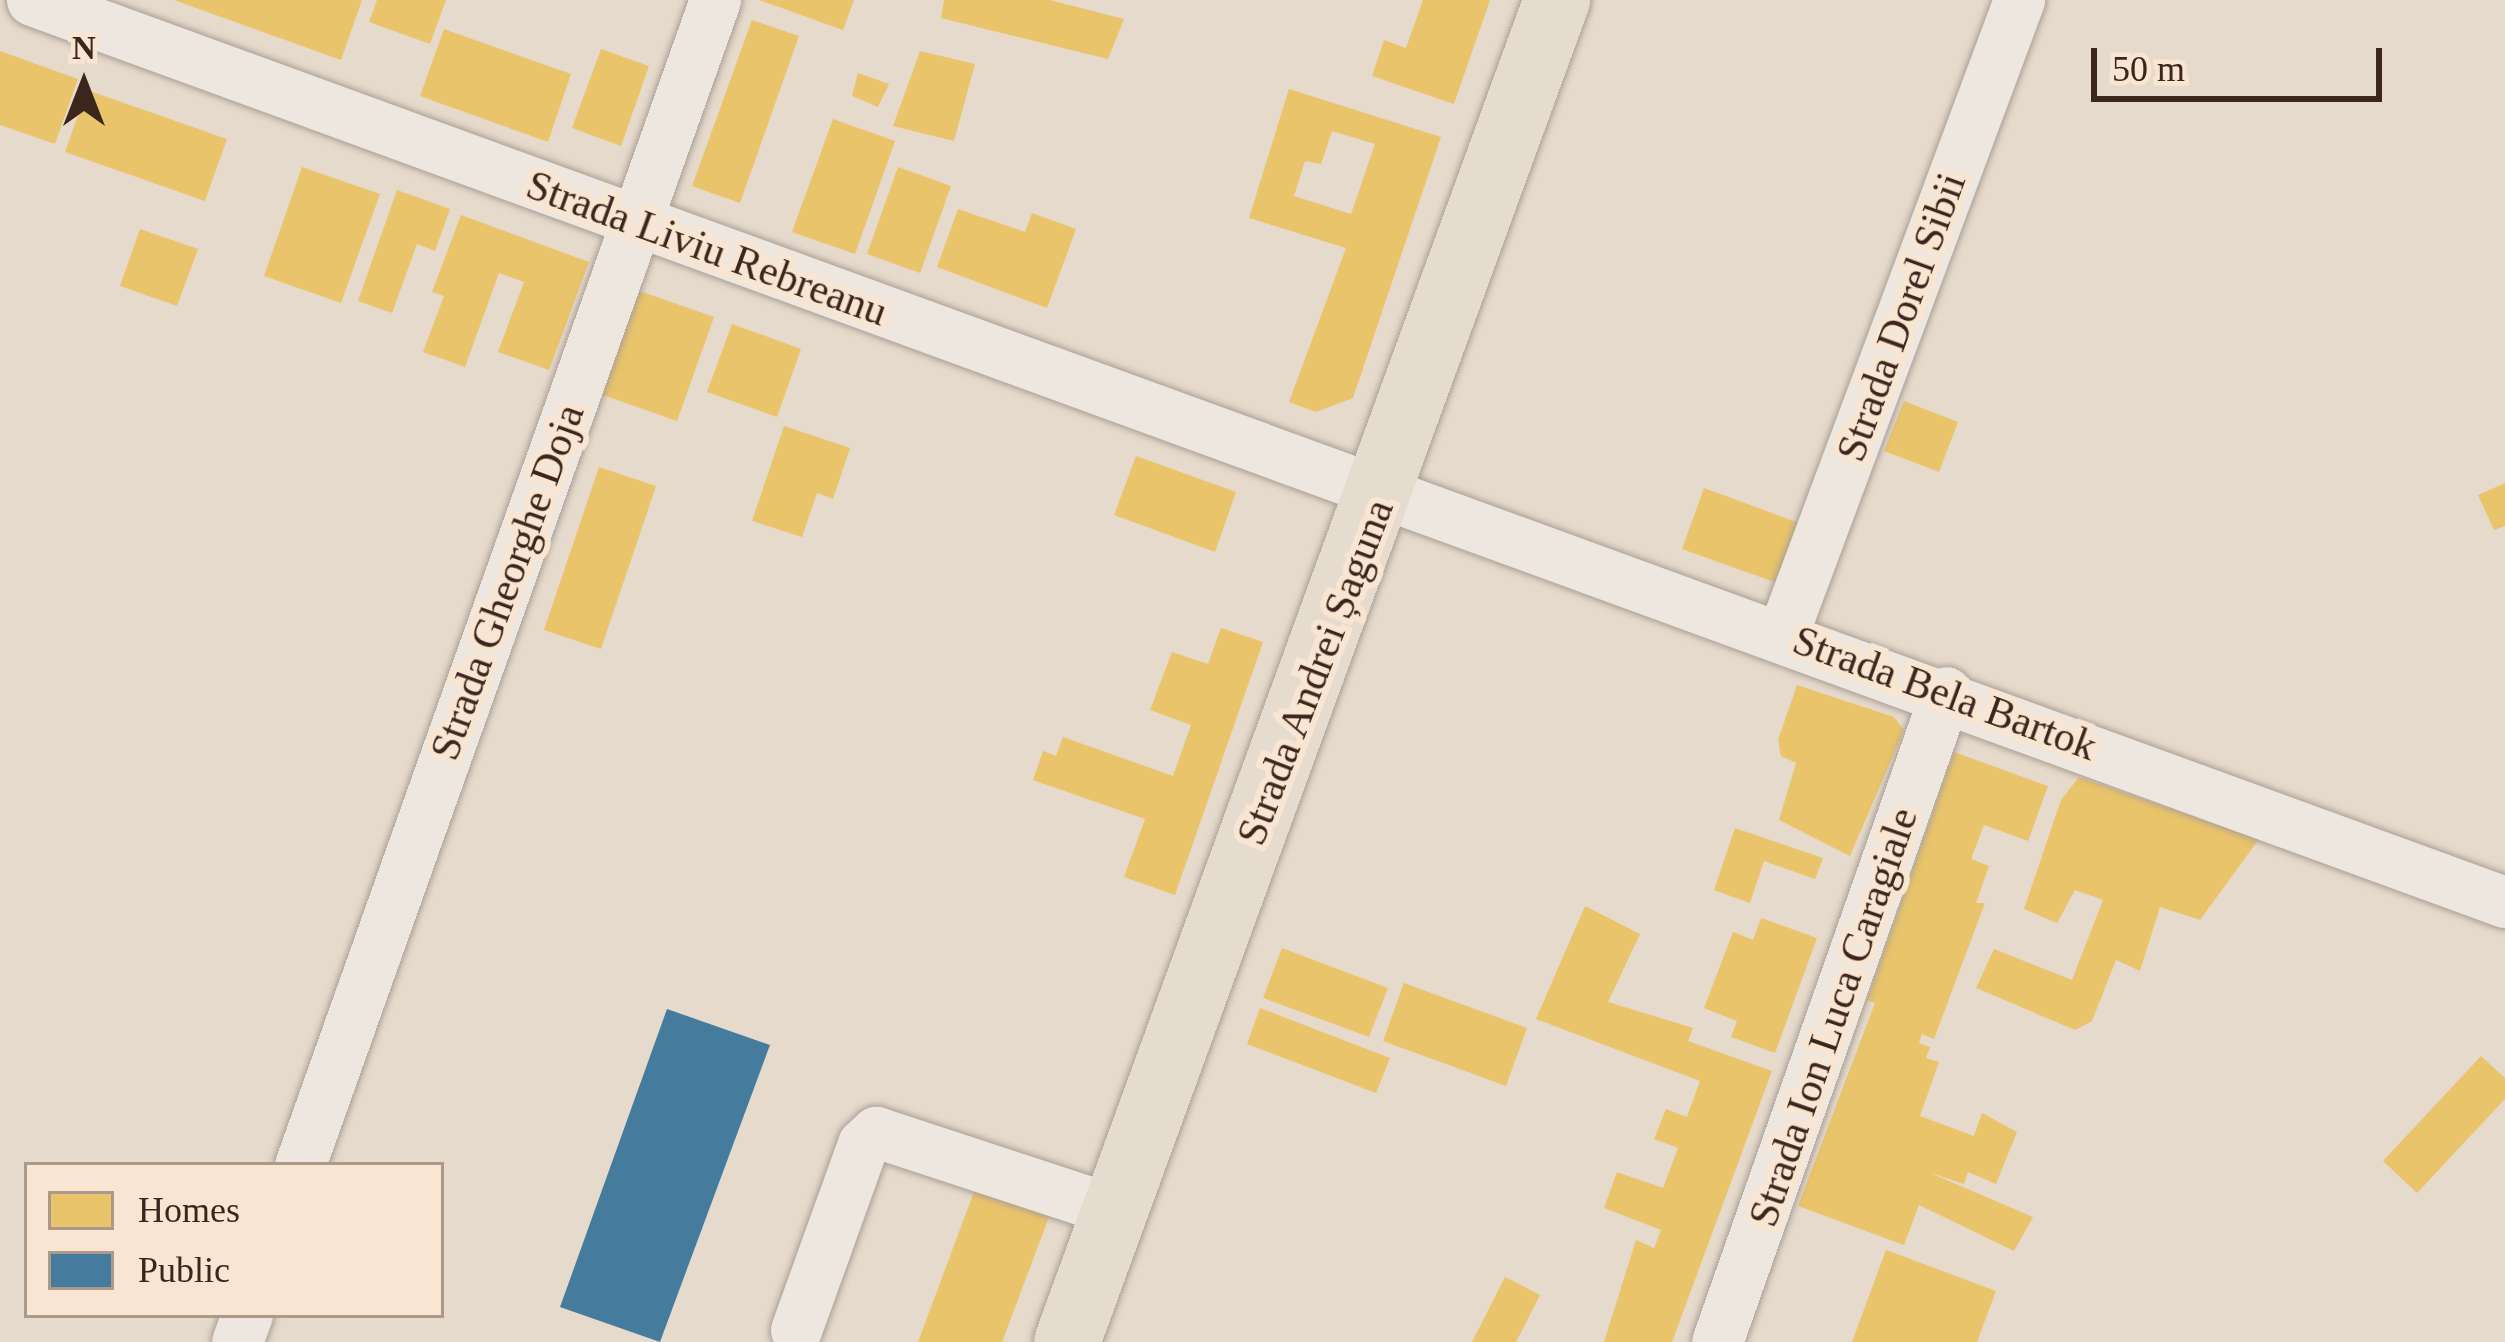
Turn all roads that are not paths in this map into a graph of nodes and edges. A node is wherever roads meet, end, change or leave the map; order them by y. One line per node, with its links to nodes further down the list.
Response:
1 (32, 0): 5 (street, Strada Liviu Rebreanu)
2 (715, 0): 5 (street, Strada Gheorghe Doja)
3 (1557, 0): 6 (main road, Strada Andrei Șaguna)
4 (2019, 0): 7 (street, Strada Dorel Sibii)
5 (635, 223): 6 (street, Strada Liviu Rebreanu); 10 (street, Strada Gheorghe Doja)
6 (1383, 490): 7 (street, Strada Bela Bartok); 11 (main road, Strada Andrei Șaguna)
7 (1783, 633): 8 (street, Strada Bela Bartok)
8 (1946, 692): 9 (street, Strada Bela Bartok); 14 (street, Strada Ion Luca Caragiale)
9 (2505, 902)
10 (301, 1162)
11 (1113, 1210): 12 (street); 13 (main road, Strada Andrei Șaguna)
12 (796, 1330)
13 (1066, 1342)
14 (1717, 1342)

